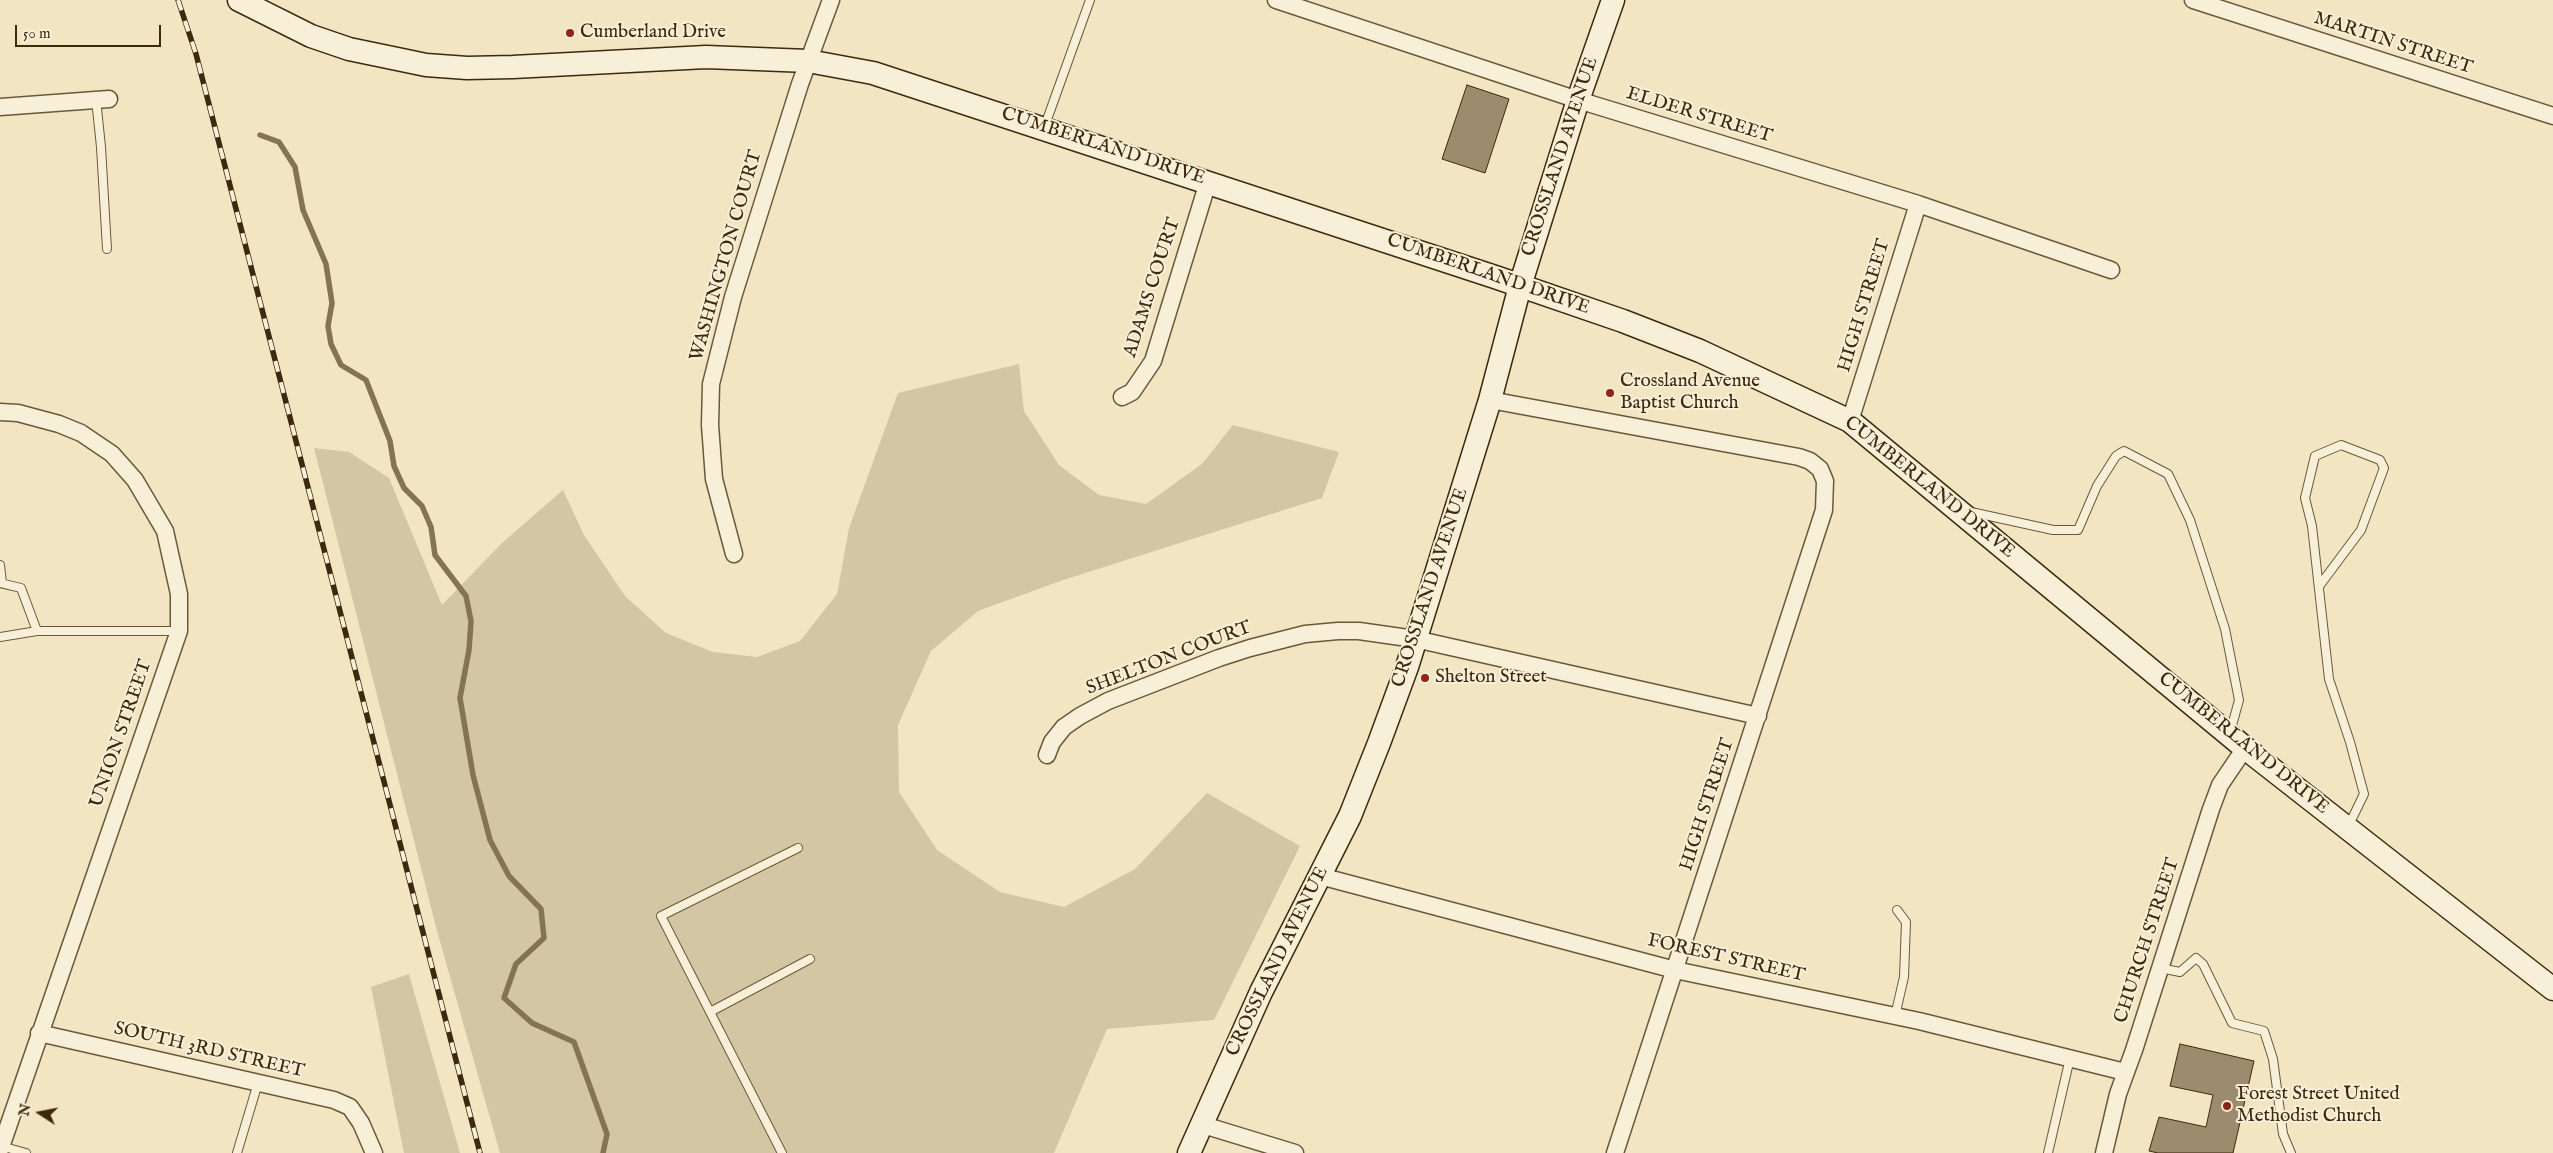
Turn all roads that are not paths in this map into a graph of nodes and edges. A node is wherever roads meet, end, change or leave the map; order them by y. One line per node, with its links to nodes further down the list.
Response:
1 (239, 0): 7 (main road, CUMBERLAND DRIVE)
2 (831, 0): 7 (street, WASHINGTON COURT)
3 (1090, 0): 12 (lane)
4 (1276, 0): 9 (street, ELDER STREET)
5 (1613, 0): 9 (main road, CROSSLAND AVENUE)
6 (2193, 0): 11 (street, MARTIN STREET)
7 (808, 61): 12 (main road, CUMBERLAND DRIVE); 23 (street, WASHINGTON COURT)
8 (102, 99): 10 (street); 15 (lane)
9 (1578, 100): 14 (street, ELDER STREET); 17 (main road, CROSSLAND AVENUE)
10 (0, 107)
11 (2553, 116)
12 (1044, 128): 13 (main road, CUMBERLAND DRIVE)
13 (1208, 182): 17 (main road, CUMBERLAND DRIVE); 18 (street, ADAMS COURT)
14 (1918, 204): 16 (street, ELDER STREET); 21 (street, HIGH STREET)
15 (107, 249)
16 (2111, 270)
17 (1520, 286): 19 (main road, CROSSLAND AVENUE); 21 (main road, CUMBERLAND DRIVE)
18 (1122, 398)
19 (1490, 400): 30 (main road, CROSSLAND AVENUE); 31 (street, HIGH STREET)
20 (0, 412): 28 (street, UNION STREET)
21 (1850, 420): 22 (main road, CUMBERLAND DRIVE)
22 (1957, 509): 32 (main road, CUMBERLAND DRIVE); 32 (lane)
23 (734, 554)
24 (0, 565): 25 (lane)
25 (1, 583): 27 (lane)
26 (2320, 586): 26 (lane); 34 (lane)
27 (37, 631): 28 (lane); 29 (lane)
28 (179, 631): 44 (street, UNION STREET)
29 (0, 637)
30 (1415, 640): 31 (street); 33 (street, SHELTON COURT); 36 (main road, CROSSLAND AVENUE)
31 (1758, 716): 40 (street, HIGH STREET)
32 (2237, 742): 34 (main road, CUMBERLAND DRIVE); 39 (street, CHURCH STREET)
33 (1047, 755)
34 (2348, 828): 41 (main road, CUMBERLAND DRIVE)
35 (798, 848): 42 (lane)
36 (1320, 876): 40 (street, FOREST STREET); 48 (main road, CROSSLAND AVENUE)
37 (1897, 910): 43 (lane)
38 (810, 959): 42 (lane)
39 (2160, 968): 46 (street, CHURCH STREET); 59 (lane)
40 (1675, 970): 43 (street, FOREST STREET); 56 (street, HIGH STREET)
41 (2553, 990)
42 (710, 1012): 53 (lane)
43 (1895, 1016): 45 (street, FOREST STREET)
44 (39, 1033): 47 (street, SOUTH 3RD STREET); 49 (street, UNION STREET)
45 (2070, 1058): 46 (street, FOREST STREET); 57 (lane)
46 (2125, 1072): 58 (street, CHURCH STREET)
47 (258, 1083): 51 (lane); 52 (street, SOUTH 3RD STREET)
48 (1200, 1124): 54 (main road, CROSSLAND AVENUE); 55 (street)
49 (2, 1141): 50 (lane)
50 (26, 1153)
51 (237, 1153)
52 (374, 1153)
53 (782, 1153)
54 (1189, 1153)
55 (1295, 1153)
56 (1615, 1153)
57 (2048, 1153)
58 (2104, 1153)
59 (2291, 1153)

